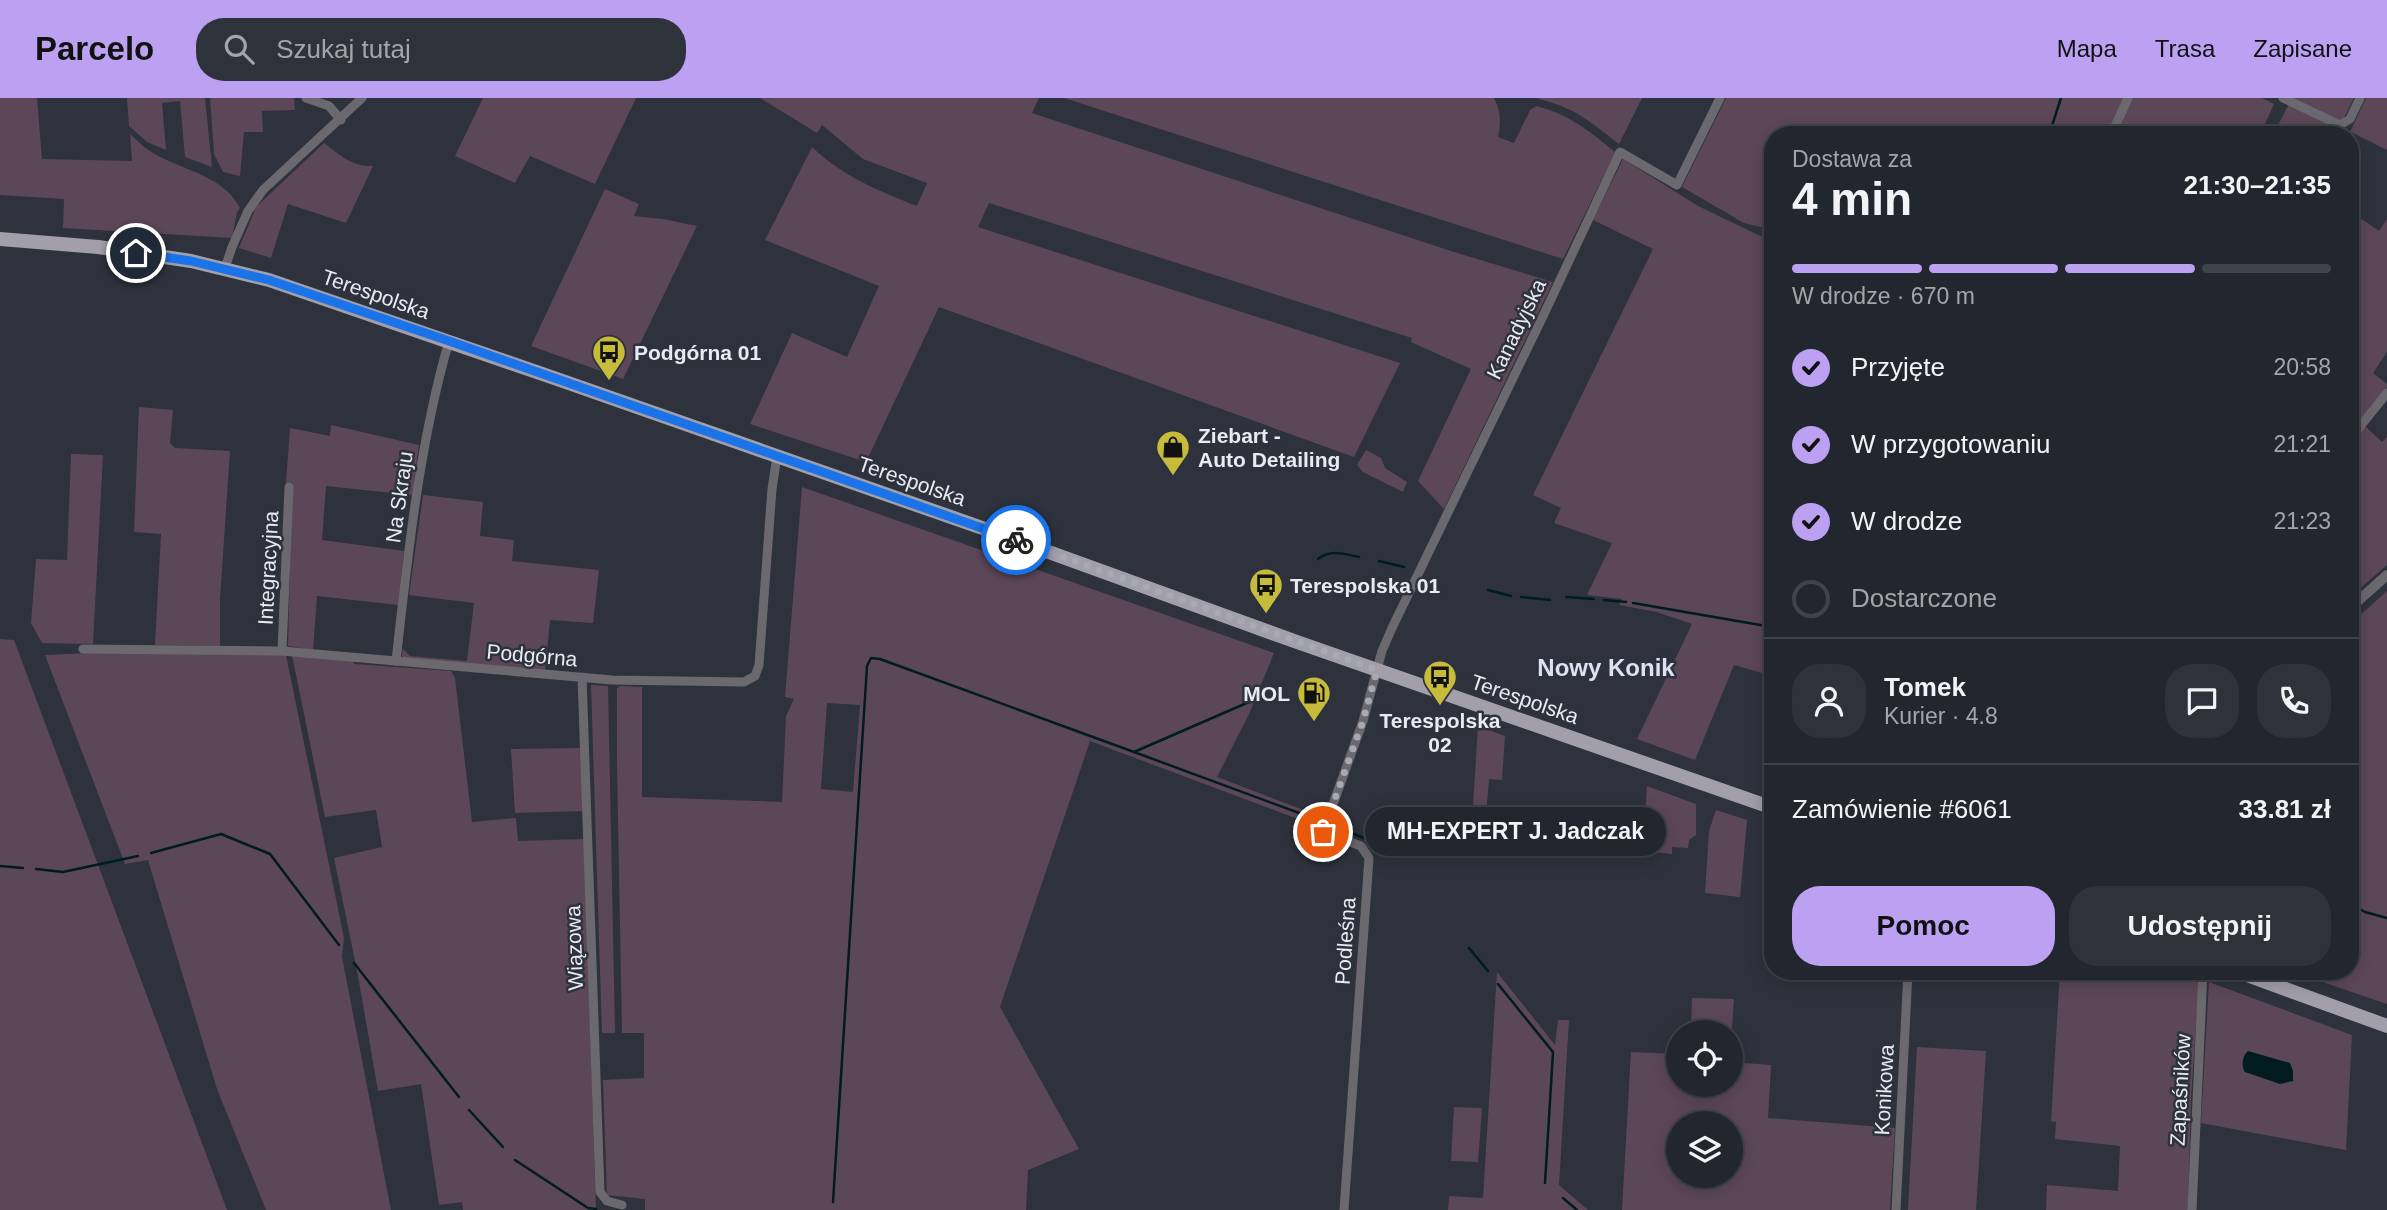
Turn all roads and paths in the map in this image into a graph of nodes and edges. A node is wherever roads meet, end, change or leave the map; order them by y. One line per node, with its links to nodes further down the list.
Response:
1 (306, 98): 7 (street)
2 (362, 98): 7 (street)
3 (1720, 98): 21 (street, Kanadyjska)
4 (2129, 98): 8 (street)
5 (2283, 98): 6 (street)
6 (2360, 98)
7 (341, 120): 10 (street)
8 (2115, 126)
9 (0, 239): 10 (main road, Terespolska)
10 (225, 268): 11 (main road, Terespolska)
11 (449, 341): 14 (main road, Terespolska); 20 (street, Na Skraju)
12 (2387, 393): 13 (street)
13 (2359, 428)
14 (777, 456): 21 (main road, Terespolska); 22 (street, Podgórna)
15 (289, 487): 19 (street, Integracyjna)
16 (2387, 575): 17 (street)
17 (2359, 600)
18 (83, 649): 19 (street, Podgórna)
19 (282, 651): 20 (street, Podgórna)
20 (396, 661): 22 (street, Podgórna)
21 (1377, 670): 23 (main road, Terespolska); 29 (street, Podleśna)
22 (582, 677): 28 (street, Wiązowa)
23 (1764, 805)
24 (1908, 980): 30 (street, Konikowa)
25 (2203, 980): 31 (street, Zapaśników)
26 (2261, 980): 27 (main road)
27 (2387, 1026)
28 (622, 1205)
29 (1344, 1210)
30 (1896, 1210)
31 (2192, 1210)

